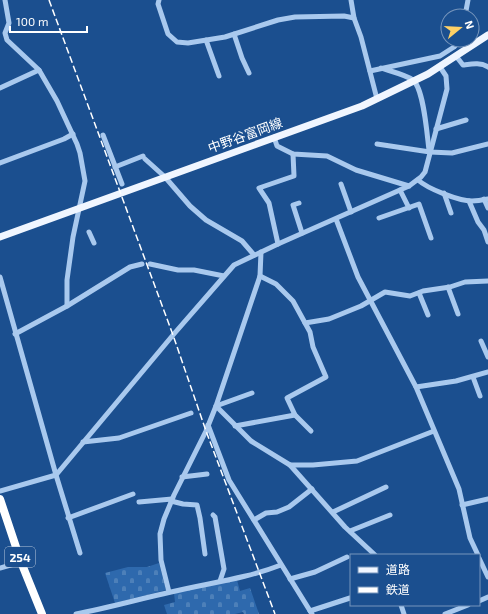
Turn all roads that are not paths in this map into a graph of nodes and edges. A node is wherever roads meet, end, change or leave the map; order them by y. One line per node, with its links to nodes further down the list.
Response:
1 (5, 0): 13 (street)
2 (159, 0): 7 (street)
3 (351, 0): 4 (street)
4 (354, 18): 5 (street); 14 (street)
5 (234, 34): 7 (street); 15 (street)
6 (488, 35): 9 (main road, 中野谷富岡線)
7 (206, 40): 16 (street)
8 (452, 48): 12 (street)
9 (456, 56): 10 (main road, 中野谷富岡線); 11 (street)
10 (440, 67): 17 (main road, 中野谷富岡線); 21 (street)
11 (488, 67)
12 (381, 68): 14 (street); 17 (street)
13 (39, 70): 18 (street); 22 (street)
14 (370, 71): 19 (street)
15 (249, 73)
16 (219, 76)
17 (415, 82): 19 (main road, 中野谷富岡線); 27 (street)
18 (0, 88)
19 (377, 99): 24 (main road, 中野谷富岡線)
20 (466, 120): 21 (street)
21 (436, 129): 27 (street)
22 (73, 134): 29 (street); 43 (street)
23 (103, 134): 30 (street)
24 (274, 137): 28 (street); 31 (main road, 中野谷富岡線)
25 (377, 144): 27 (street)
26 (488, 144): 27 (street)
27 (430, 152): 32 (street)
28 (293, 154): 35 (street); 54 (street)
29 (0, 163)
30 (115, 166): 31 (street); 33 (street)
31 (165, 177): 43 (main road, 中野谷富岡線); 56 (street)
32 (418, 180): 35 (street); 37 (street)
33 (122, 184)
34 (341, 184): 44 (street)
35 (409, 186): 36 (street)
36 (400, 190): 41 (street); 44 (street)
37 (444, 193): 39 (street); 45 (street)
38 (486, 199): 39 (street); 42 (street)
39 (469, 201): 52 (street)
40 (299, 203): 49 (street)
41 (409, 208): 46 (street); 51 (street)
42 (488, 208)
43 (78, 209): 50 (main road, 中野谷富岡線); 66 (street)
44 (351, 212): 47 (street)
45 (451, 213)
46 (379, 218)
47 (336, 219): 49 (street); 65 (street)
48 (89, 232): 53 (street)
49 (302, 233): 54 (street)
50 (0, 237)
51 (432, 238)
52 (488, 242)
53 (94, 243)
54 (278, 244): 55 (street)
55 (261, 252): 56 (street); 60 (street)
56 (254, 255): 59 (street)
57 (142, 264): 66 (street)
58 (150, 264): 59 (street)
59 (224, 276): 85 (street)
60 (260, 276): 69 (street); 78 (street)
61 (0, 277): 70 (street)
62 (488, 281): 63 (street)
63 (448, 287): 64 (street); 67 (street)
64 (419, 293): 65 (street); 68 (street)
65 (371, 300): 69 (street); 75 (street)
66 (67, 306): 70 (street)
67 (458, 314)
68 (428, 315)
69 (305, 323): 80 (street)
70 (16, 334): 88 (street)
71 (481, 341): 72 (street)
72 (488, 357)
73 (488, 372): 74 (street)
74 (472, 377): 75 (street); 77 (street)
75 (416, 387): 84 (street)
76 (252, 393): 78 (street)
77 (480, 396)
78 (216, 406): 81 (street); 82 (street)
79 (191, 413): 85 (street)
80 (296, 415): 82 (street); 83 (street)
81 (208, 425): 89 (street); 103 (street)
82 (234, 426): 86 (street)
83 (311, 430)
84 (434, 431): 86 (street); 98 (street)
85 (83, 442): 88 (street)
86 (290, 465): 91 (street)
87 (207, 474): 89 (street)
88 (56, 475): 92 (street); 102 (street)
89 (182, 477): 96 (street)
90 (386, 487): 99 (street)
91 (312, 489): 99 (street); 103 (street)
92 (0, 491)
93 (132, 494): 102 (street)
94 (488, 499): 98 (street)
95 (0, 500): 111 (highway, 254)
96 (172, 500): 97 (street); 106 (street); 117 (street)
97 (139, 502)
98 (462, 505): 108 (street)
99 (333, 512): 104 (street)
100 (213, 515): 116 (street)
101 (390, 515): 104 (street)
102 (68, 518): 105 (street)
103 (254, 520): 112 (street)
104 (350, 532): 107 (street)
105 (80, 553)
106 (205, 554)
107 (374, 554)
108 (477, 554)
109 (347, 557): 115 (street)
110 (480, 560): 114 (street)
111 (21, 562): 113 (street); 121 (highway, 254)
112 (281, 565): 115 (street); 116 (street)
113 (0, 568)
114 (488, 577)
115 (290, 579): 120 (street)
116 (220, 581): 117 (street)
117 (169, 592): 122 (street)
118 (350, 598): 120 (street)
119 (465, 606): 123 (street)
120 (311, 613)
121 (42, 614)
122 (76, 614)
123 (445, 614)

